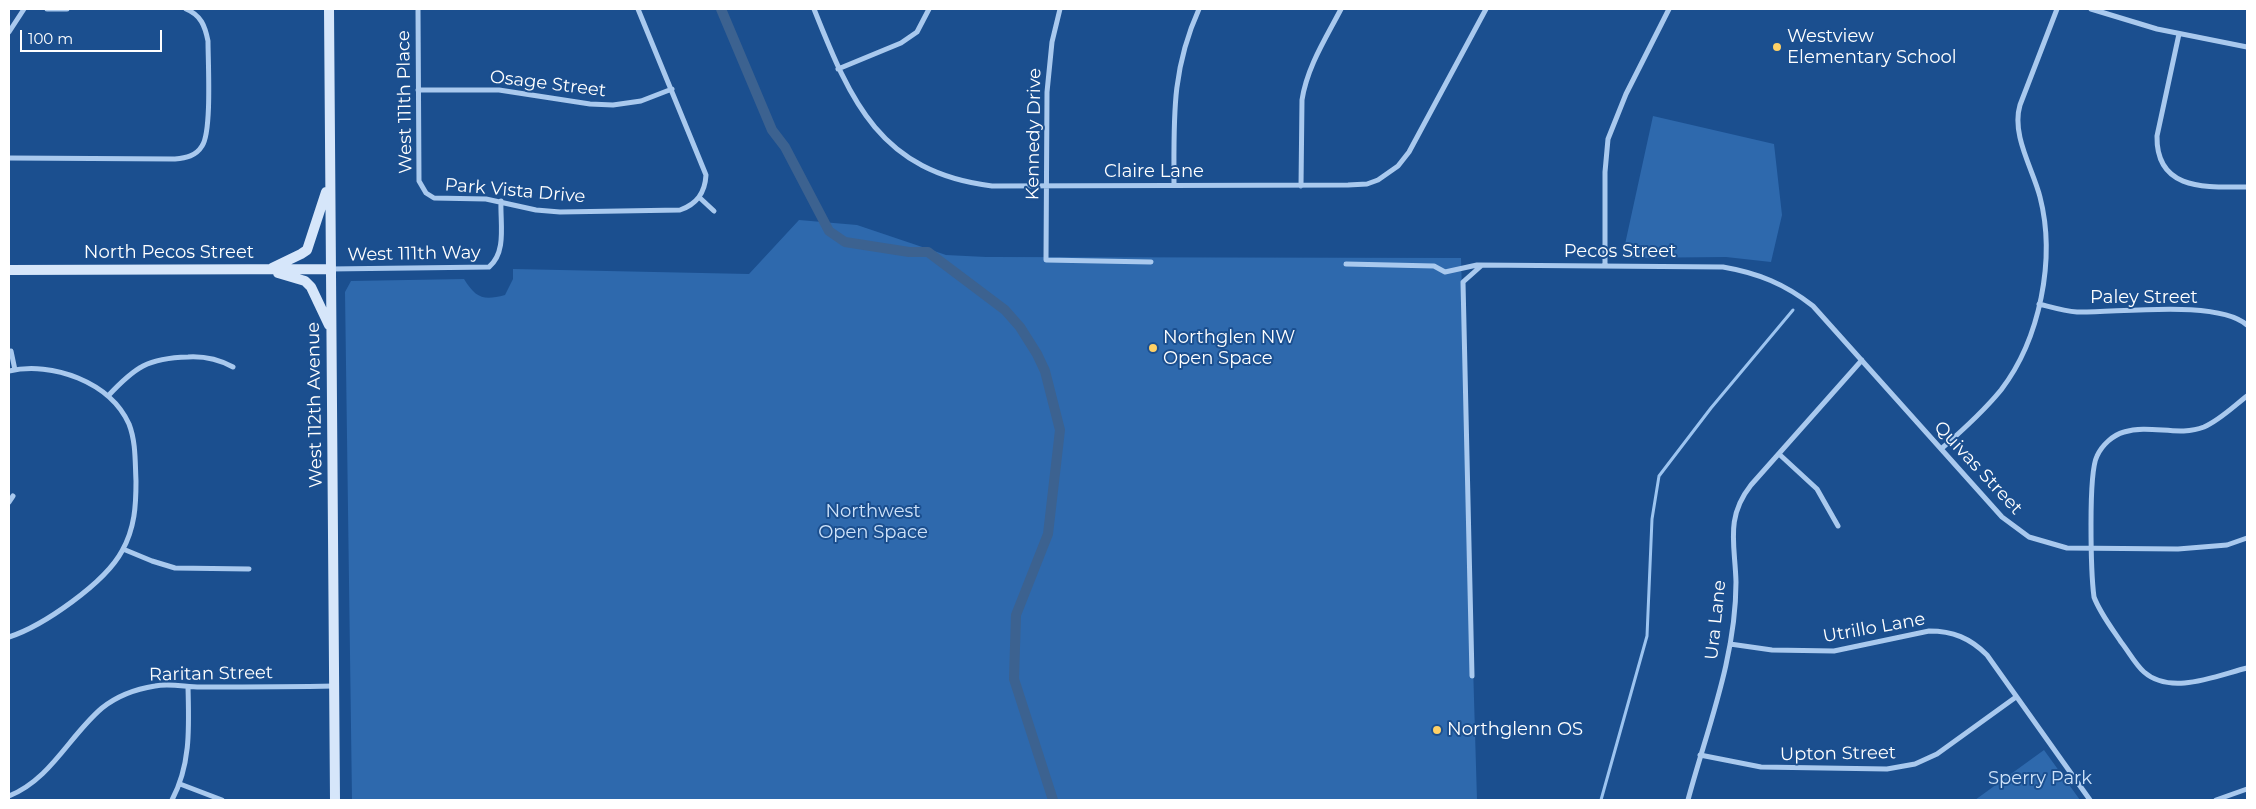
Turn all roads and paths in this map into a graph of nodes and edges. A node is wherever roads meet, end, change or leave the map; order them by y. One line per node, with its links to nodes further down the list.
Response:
1 (24, 9): 17 (street)
2 (47, 9): 3 (street)
3 (67, 9)
4 (186, 9): 23 (street)
5 (329, 9): 24 (main road, West 112th Avenue)
6 (418, 9): 22 (street, West 111th Place)
7 (638, 9): 21 (street)
8 (814, 9): 20 (street, Claire Lane)
9 (929, 9): 20 (street)
10 (1060, 9): 26 (street, Kennedy Drive)
11 (1198, 9): 25 (street)
12 (1341, 9): 27 (street)
13 (1486, 9): 27 (street, Claire Lane)
14 (1669, 9): 36 (street)
15 (2057, 9): 40 (street)
16 (2091, 9): 18 (street)
17 (9, 32)
18 (2179, 34): 19 (street); 28 (street)
19 (2247, 47)
20 (838, 69): 26 (street, Claire Lane)
21 (672, 89): 22 (street, Osage Street); 30 (street)
22 (418, 90): 29 (street, West 111th Place)
23 (9, 158)
24 (329, 182): 37 (main road, West 112th Avenue); 39 (main road)
25 (1174, 185): 26 (street, Claire Lane); 27 (street, Claire Lane)
26 (1047, 186): 33 (street, Kennedy Drive)
27 (1301, 186)
28 (2247, 187)
29 (426, 193): 31 (street, Park Vista Drive)
30 (700, 198): 31 (street, Park Vista Drive); 32 (street)
31 (500, 201): 37 (street, West 111th Way)
32 (714, 211)
33 (1151, 262)
34 (1346, 264): 35 (street, Pecos Street)
35 (1481, 266): 36 (street, Pecos Street); 61 (street)
36 (1605, 266): 44 (street, Pecos Street)
37 (330, 269): 39 (main road, North Pecos Street); 42 (main road, West 112th Avenue)
38 (9, 270): 39 (main road, North Pecos Street)
39 (268, 270): 42 (main road)
40 (2039, 304): 41 (street, Paley Street); 49 (street)
41 (2247, 325)
42 (331, 328): 62 (main road, West 112th Avenue)
43 (11, 351): 46 (street)
44 (1862, 360): 49 (street, Quivas Street); 50 (street, Ura Lane)
45 (233, 367): 47 (street)
46 (12, 370): 47 (street)
47 (108, 396): 56 (street)
48 (2247, 396): 55 (street)
49 (1941, 449): 55 (street, Quivas Street)
50 (1779, 454): 53 (street); 59 (street, Ura Lane)
51 (13, 496): 52 (street)
52 (9, 502)
53 (1838, 526)
54 (2247, 538): 55 (street, Quivas Street)
55 (2092, 548): 60 (street)
56 (124, 549): 57 (street); 58 (street)
57 (249, 569)
58 (9, 636)
59 (1730, 644): 64 (street, Utrillo Lane); 65 (street, Ura Lane)
60 (2247, 668)
61 (1472, 676)
62 (334, 686): 63 (street, Raritan Street); 71 (main road, West 112th Avenue)
63 (188, 687): 66 (street); 68 (street, Raritan Street)
64 (2016, 697): 65 (street, Upton Street); 73 (street, Utrillo Lane)
65 (1700, 755): 72 (street, Ura Lane)
66 (180, 784): 69 (street); 70 (street)
67 (2247, 789): 74 (street)
68 (9, 796)
69 (172, 800)
70 (222, 800)
71 (335, 800)
72 (1688, 800)
73 (2090, 800)
74 (2216, 800)

